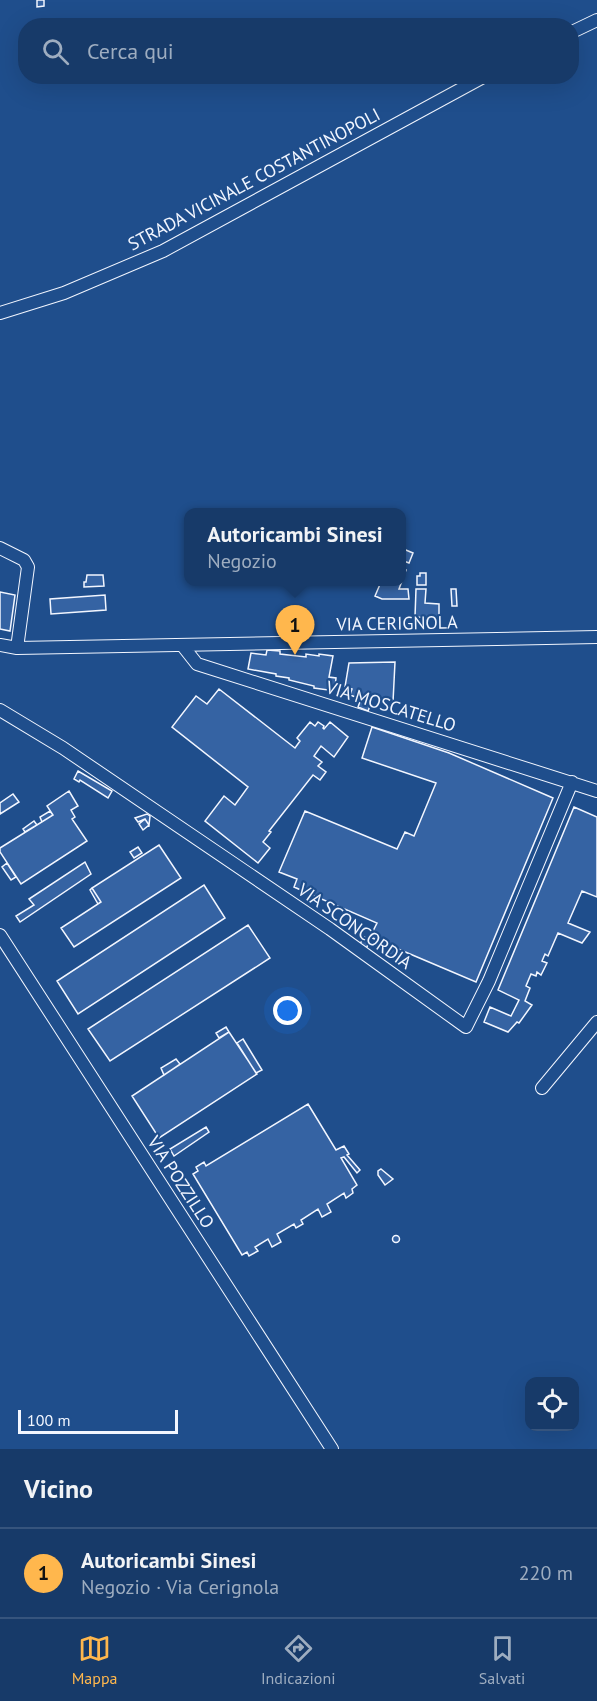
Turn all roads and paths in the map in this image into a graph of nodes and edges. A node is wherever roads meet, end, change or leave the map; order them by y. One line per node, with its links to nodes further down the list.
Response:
1 (597, 20): 2 (street)
2 (579, 29)
3 (469, 84): 4 (street, STRADA VICINALE COSTANTINOPOLI)
4 (0, 313)
5 (0, 548): 9 (street)
6 (597, 637): 8 (street, VIA CERIGNOLA)
7 (0, 645): 9 (street, VIA CERIGNOLA)
8 (182, 645): 9 (street, VIA CERIGNOLA); 11 (street, VIA MOSCATELLO)
9 (17, 648)
10 (0, 710): 11 (street, VIA SCONCORDIA)
11 (572, 782): 12 (street, VIA MOSCATELLO)
12 (597, 791)
13 (0, 935): 16 (street, VIA POZZILLO)
14 (597, 1022): 15 (street)
15 (542, 1088)
16 (332, 1449)

